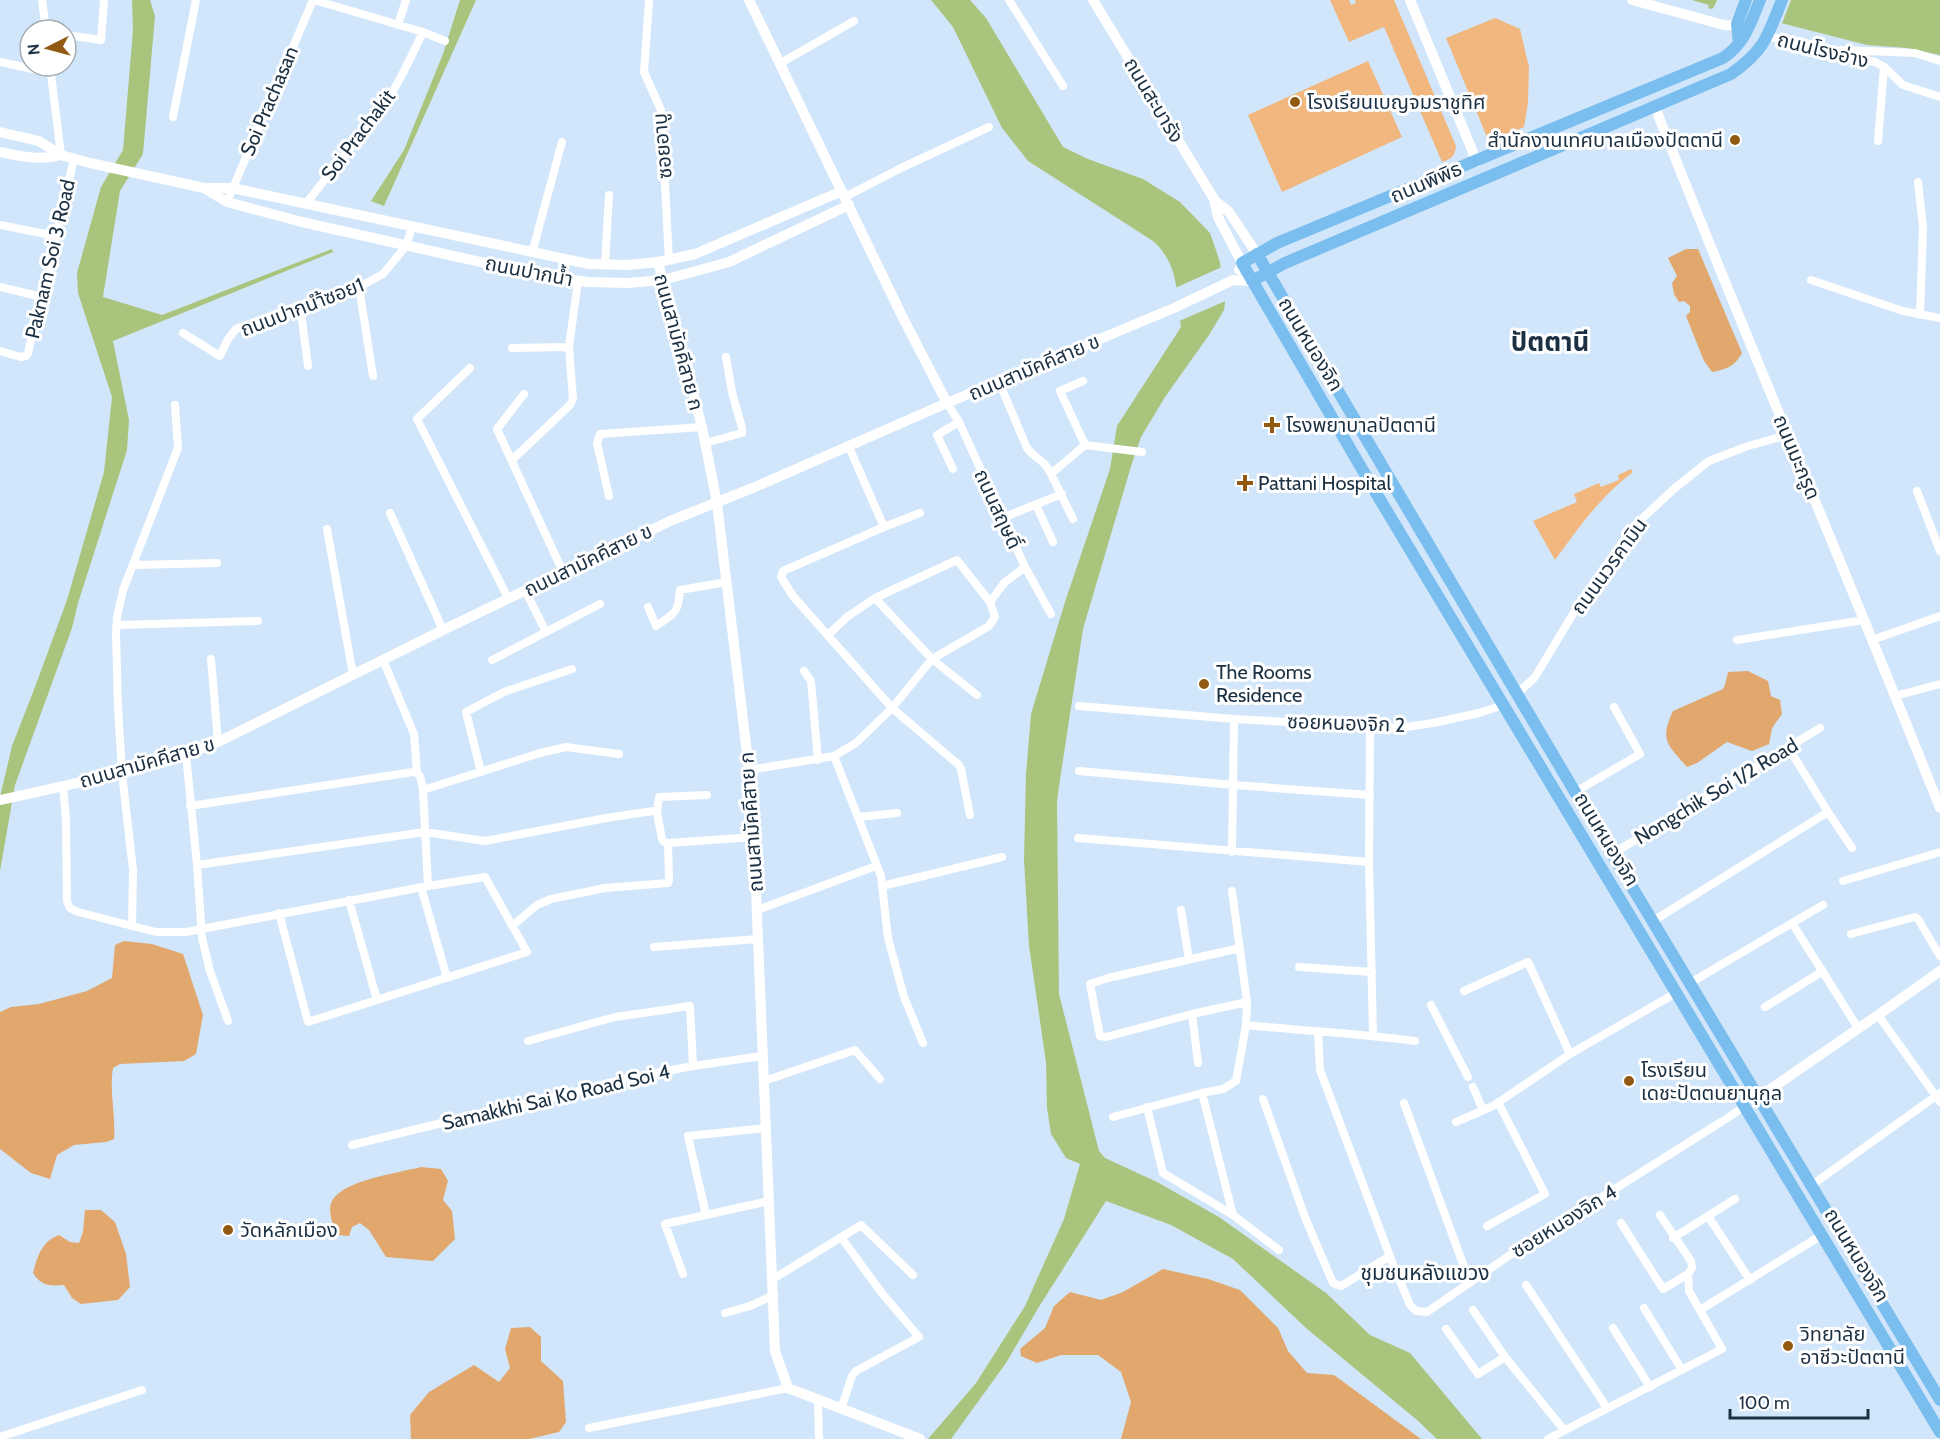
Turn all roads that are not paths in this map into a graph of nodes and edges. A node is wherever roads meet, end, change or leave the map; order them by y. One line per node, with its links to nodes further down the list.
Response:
1 (42, 0): 15 (street)
2 (104, 0): 21 (street)
3 (196, 0): 35 (street)
4 (313, 0): 17 (street); 50 (street, Soi Prachasan)
5 (406, 0): 17 (street)
6 (650, 0): 64 (street, ซอยอาบู)
7 (749, 0): 26 (street)
8 (1009, 0): 30 (street)
9 (1093, 0): 54 (street, ถนนสะบารัง)
10 (1410, 0): 46 (street)
11 (1632, 0): 18 (street)
12 (1746, 0): 18 (main road, ถนนพิพิธ)
13 (1760, 0): 18 (main road, ถนนพิพิธ)
14 (1782, 0): 20 (main road, ถนนพิพิธ)
15 (44, 18)
16 (854, 21): 26 (street)
17 (398, 25): 19 (street)
18 (1741, 25): 31 (main road, ถนนพิพิธ)
19 (423, 32): 22 (street); 56 (street, Soi Prachakit)
20 (1769, 32): 23 (street, ถนนโรงอ่าง); 33 (main road, ถนนพิพิธ)
21 (78, 37)
22 (445, 41)
23 (1831, 50): 24 (street); 28 (street, ถนนโรงอ่าง)
24 (1940, 61)
25 (0, 63): 27 (street)
26 (779, 64): 53 (street)
27 (18, 66)
28 (1884, 67): 32 (street, ถนนโรงอ่าง); 40 (street)
29 (51, 78): 44 (street)
30 (1063, 86)
31 (1647, 89): 33 (main road); 34 (main road, ถนนพิพิธ)
32 (1940, 97)
33 (1655, 106): 37 (main road, ถนนพิพิธ); 94 (street, ถนนมะกรูด)
34 (1591, 112): 37 (main road); 39 (main road, ถนนพิพิธ)
35 (173, 117)
36 (989, 127): 53 (street)
37 (1599, 129): 43 (main road, ถนนพิพิธ)
38 (0, 132): 44 (street, ถนนปากน้ำ)
39 (1533, 137): 43 (main road); 46 (main road, ถนนพิพิธ)
40 (1878, 141)
41 (562, 142): 62 (street)
42 (0, 152): 44 (street, ถนนปากน้ำ)
43 (1541, 154): 48 (main road, ถนนพิพิธ)
44 (61, 155): 45 (street, ถนนปากน้ำ)
45 (74, 159): 49 (street, ถนนปากน้ำ); 60 (street, Paknam Soi 3 Road)
46 (1472, 164): 48 (main road); 51 (main road, ถนนพิพิธ)
47 (1918, 182): 77 (street)
48 (1475, 183): 57 (main road, ถนนพิพิธ)
49 (204, 188): 50 (street, ถนนปากน้ำ); 55 (street, ถนนปากน้ำ)
50 (232, 188): 55 (street, Soi Prachasan); 56 (street, ถนนปากน้ำ)
51 (1402, 192): 57 (main road); 63 (main road, ถนนพิพิธ)
52 (609, 195): 66 (street)
53 (846, 198): 64 (street, ถนนปากน้ำ); 68 (street, ถนนปากน้ำ); 90 (street)
54 (1214, 200): 63 (street); 65 (street)
55 (227, 202): 61 (street, ถนนปากน้ำ)
56 (306, 204): 59 (street, ถนนปากน้ำ)
57 (1410, 209): 67 (main road, ถนนพิพิธ)
58 (0, 225): 60 (street)
59 (412, 227): 61 (street, ถนนปากนำ้ซอย1); 62 (street, ถนนปากน้ำ)
60 (56, 236): 75 (street, Paknam Soi 3 Road)
61 (406, 246): 70 (street, ถนนปากน้ำ); 74 (street, ถนนปากนำ้ซอย1)
62 (532, 253): 66 (street, ถนนปากน้ำ)
63 (1257, 254): 65 (main road, ถนนพิพิธ); 67 (main road, ถนนหนองจิก)
64 (664, 261): 66 (street, ถนนปากน้ำ); 68 (street, ถนนสามัคคีสาย ก)
65 (1242, 263): 71 (street); 72 (main road, ถนนหนองจิก)
66 (605, 264)
67 (1267, 273): 72 (main road, ถนนพิพิธ); 102 (main road, ถนนหนองจิก)
68 (663, 280): 70 (street, ถนนปากน้ำ); 93 (street, ถนนสามัคคีสาย ก)
69 (1812, 280): 77 (street)
70 (578, 281): 80 (street)
71 (1232, 281): 72 (street); 88 (street, ถนนสามัคคีสาย ข)
72 (1252, 281): 104 (main road, ถนนหนองจิก)
73 (0, 287): 75 (street)
74 (359, 287): 76 (street, ถนนปากนำ้ซอย1); 86 (street)
75 (42, 297): 82 (street, Paknam Soi 3 Road)
76 (300, 305): 79 (street, ถนนปากนำ้ซอย1); 84 (street)
77 (1920, 315): 78 (street)
78 (1940, 318)
79 (183, 333)
80 (569, 347): 81 (street); 99 (street)
81 (512, 348)
82 (0, 351)
83 (726, 357): 95 (street)
84 (308, 366)
85 (470, 368): 125 (street)
86 (373, 376)
87 (1083, 381): 96 (street)
88 (999, 382): 90 (street, ถนนสามัคคีสาย ข); 101 (street)
89 (524, 394): 99 (street)
90 (947, 403): 92 (street, ถนนสฤษดิ์); 97 (street, ถนนสามัคคีสาย ข)
91 (175, 405): 120 (street)
92 (959, 422): 100 (street); 111 (street, ถนนสฤษดิ์)
93 (702, 427): 95 (street, ถนนสามัคคีสาย ก); 106 (street)
94 (1788, 435): 132 (street, ถนนมะกรูด); 150 (street, ถนนนวรคามิน)
95 (705, 443): 107 (street, ถนนสามัคคีสาย ก)
96 (1085, 445): 98 (street); 101 (street)
97 (849, 447): 107 (street, ถนนสามัคคีสาย ข); 113 (street)
98 (1142, 452)
99 (512, 460): 122 (street)
100 (953, 469)
101 (1051, 474): 105 (street)
102 (1393, 484): 104 (main road); 114 (main road, ถนนหนองจิก)
103 (1917, 491): 118 (street)
104 (1376, 493): 116 (main road, ถนนหนองจิก)
105 (1062, 494): 108 (street); 112 (street)
106 (609, 496)
107 (717, 503): 122 (street, ถนนสามัคคีสาย ข); 123 (street, ถนนสามัคคีสาย ก)
108 (1036, 505): 111 (street); 117 (street)
109 (390, 513): 135 (street)
110 (920, 513): 113 (street)
111 (1002, 518): 121 (street, ถนนสฤษดิ์)
112 (1073, 519)
113 (884, 527): 138 (street)
114 (1418, 527): 116 (main road); 136 (main road, ถนนหนองจิก)
115 (327, 529): 148 (street)
116 (1402, 536): 139 (main road, ถนนหนองจิก)
117 (1053, 542)
118 (1940, 551)
119 (217, 563): 120 (street)
120 (133, 565): 134 (street)
121 (1025, 567): 127 (street); 130 (street, ถนนสฤษดิ์)
122 (563, 572): 124 (street, ถนนสามัคคีสาย ข)
123 (727, 582): 129 (street); 168 (street, ถนนสามัคคีสาย ก)
124 (525, 590): 125 (street, ถนนสามัคคีสาย ข); 137 (street)
125 (508, 598): 135 (street, ถนนสามัคคีสาย ข)
126 (874, 598): 127 (street); 138 (street); 143 (street)
127 (990, 602): 143 (street)
128 (600, 604): 137 (street)
129 (648, 607)
130 (1051, 614)
131 (1940, 616): 141 (street)
132 (1864, 620): 140 (street); 141 (street, ถนนมะกรูด)
133 (258, 621): 134 (street)
134 (117, 625): 171 (street)
135 (443, 630): 144 (street, ถนนสามัคคีสาย ข)
136 (1480, 631): 139 (main road); 150 (main road, ถนนหนองจิก)
137 (546, 632): 145 (street)
138 (828, 635): 156 (street)
139 (1465, 640): 153 (main road, ถนนหนองจิก)
140 (1737, 640)
141 (1872, 640): 152 (street, ถนนมะกรูด)
142 (211, 659): 161 (street)
143 (932, 659): 151 (street); 156 (street)
144 (383, 660): 148 (street, ถนนสามัคคีสาย ข); 172 (street)
145 (492, 660)
146 (572, 669): 170 (street)
147 (804, 671): 167 (street)
148 (353, 675): 161 (street, ถนนสามัคคีสาย ข)
149 (1940, 684): 152 (street)
150 (1517, 694): 160 (main road, ถนนหนองจิก)
151 (977, 695)
152 (1894, 696): 181 (street, ถนนมะกรูด)
153 (1504, 705): 158 (street, ซอยหนองจิก 2); 163 (main road, ถนนหนองจิก)
154 (1079, 706): 157 (street, ซอยหนองจิก 2)
155 (1614, 707): 176 (street)
156 (892, 708): 166 (street); 185 (street)
157 (1234, 719): 158 (street, ซอยหนองจิก 2); 173 (street)
158 (1370, 726): 178 (street)
159 (1820, 728): 162 (street, Nongchik Soi 1/2 Road)
160 (1545, 740): 163 (main road); 176 (main road, ถนนหนองจิก)
161 (218, 742): 165 (street, ถนนสามัคคีสาย ข)
162 (1788, 747): 182 (street); 194 (street, Nongchik Soi 1/2 Road)
163 (1530, 749): 226 (main road, ถนนหนองจิก)
164 (620, 754): 170 (street)
165 (186, 755): 171 (street, ถนนสามัคคีสาย ข); 180 (street)
166 (834, 756): 167 (street); 186 (street)
167 (818, 760): 168 (street)
168 (749, 770): 188 (street, ถนนสามัคคีสาย ก)
169 (1079, 771): 173 (street)
170 (481, 772): 175 (street)
171 (123, 773): 174 (street, ถนนสามัคคีสาย ข); 210 (street)
172 (417, 773): 175 (street); 180 (street)
173 (1234, 785): 178 (street); 192 (street)
174 (63, 786): 179 (street, ถนนสามัคคีสาย ข); 210 (street)
175 (423, 790): 187 (street)
176 (1575, 792): 194 (main road, ถนนหนองจิก)
177 (707, 795): 183 (street)
178 (1370, 795): 196 (street)
179 (0, 800)
180 (190, 806): 197 (street)
181 (1940, 806)
182 (1828, 812): 191 (street); 208 (street)
183 (657, 813): 187 (street); 190 (street)
184 (897, 813): 186 (street)
185 (970, 815)
186 (858, 817): 198 (street)
187 (425, 832): 197 (street); 201 (street)
188 (754, 837): 190 (street); 205 (street, ถนนสามัคคีสาย ก)
189 (1078, 838): 192 (street)
190 (668, 843): 211 (street)
191 (1852, 848)
192 (1233, 852): 196 (street)
193 (1940, 852): 199 (street)
194 (1612, 854): 208 (main road, ถนนหนองจิก)
195 (1002, 857): 200 (street)
196 (1369, 862): 222 (street)
197 (197, 865): 212 (street)
198 (876, 866): 200 (street); 205 (street)
199 (1843, 880)
200 (882, 886): 240 (street)
201 (424, 887): 203 (street); 211 (street); 223 (street)
202 (1232, 891): 216 (street)
203 (349, 900): 207 (street); 227 (street)
204 (1823, 905): 209 (street)
205 (757, 910): 214 (street, ถนนสามัคคีสาย ก)
206 (1181, 910): 218 (street)
207 (279, 913): 212 (street); 227 (street)
208 (1653, 921): 224 (main road, ถนนหนองจิก)
209 (1792, 923): 220 (street); 224 (street)
210 (132, 926): 212 (street)
211 (512, 926): 223 (street)
212 (201, 929): 233 (street)
213 (1851, 934): 217 (street)
214 (758, 939): 215 (street); 242 (street, ถนนสามัคคีสาย ก)
215 (654, 947)
216 (1240, 948): 218 (street); 228 (street)
217 (1940, 956)
218 (1188, 959): 231 (street)
219 (1299, 967): 222 (street)
220 (1823, 971): 230 (street); 235 (street)
221 (1940, 971): 232 (street)
222 (1372, 972): 237 (street)
223 (447, 978): 227 (street)
224 (1690, 983): 250 (main road, ถนนหนองจิก)
225 (1464, 991): 241 (street)
226 (1676, 993): 241 (street); 255 (main road, ถนนหนองจิก)
227 (377, 999)
228 (1247, 1002): 231 (street); 234 (street)
229 (1431, 1005): 245 (street)
230 (1765, 1007)
231 (1191, 1014): 243 (street)
232 (1878, 1015): 235 (street); 251 (street)
233 (228, 1021)
234 (1246, 1025): 236 (street); 249 (street)
235 (1858, 1028): 250 (street)
236 (1318, 1032): 237 (street); 275 (street, ซอยหนองจิก 4)
237 (1373, 1035): 239 (street)
238 (528, 1041): 244 (street)
239 (1416, 1041)
240 (923, 1043)
241 (1570, 1054): 253 (street)
242 (762, 1056): 244 (street, Samakkhi Sai Ko Road Soi 4); 247 (street, ถนนสามัคคีสาย ก)
243 (1198, 1063)
244 (693, 1066): 261 (street, Samakkhi Sai Ko Road Soi 4)
245 (1468, 1077)
246 (880, 1079): 247 (street)
247 (764, 1082): 260 (street, ถนนสามัคคีสาย ก)
248 (1473, 1087): 257 (street)
249 (1202, 1093): 256 (street); 266 (street)
250 (1759, 1096): 255 (main road); 262 (main road, ถนนหนองจิก)
251 (1938, 1097): 262 (street)
252 (1263, 1100): 275 (street)
253 (1498, 1102): 257 (street); 270 (street)
254 (1404, 1103): 282 (street)
255 (1745, 1106): 271 (main road, ถนนหนองจิก); 282 (street, ซอยหนองจิก 4)
256 (1147, 1107): 258 (street); 266 (street)
257 (1483, 1110): 259 (street)
258 (1113, 1117)
259 (1456, 1122)
260 (766, 1128): 264 (street, ถนนสามัคคีสาย ก); 265 (street)
261 (352, 1145)
262 (1812, 1185): 281 (main road, ถนนหนองจิก)
263 (1735, 1199): 268 (street)
264 (769, 1202): 265 (street); 279 (street, ถนนสามัคคีสาย ก)
265 (706, 1215): 276 (street)
266 (1233, 1215): 274 (street)
267 (1660, 1215): 273 (street)
268 (1708, 1216): 273 (street); 280 (street)
269 (1621, 1223): 277 (street)
270 (1487, 1226)
271 (1822, 1235): 280 (street); 284 (main road, ถนนหนองจิก)
272 (841, 1237): 278 (street); 279 (street); 299 (street)
273 (1673, 1238): 277 (street)
274 (1279, 1250)
275 (1390, 1256): 282 (street, ซอยหนองจิก 4)
276 (683, 1274)
277 (1688, 1274): 288 (street)
278 (913, 1275)
279 (773, 1279): 285 (street, ถนนสามัคคีสาย ก)
280 (1750, 1280): 288 (street)
281 (1869, 1280): 284 (main road); 298 (main road, ถนนหนองจิก)
282 (1470, 1283)
283 (1526, 1285): 300 (street)
284 (1854, 1288): 302 (main road, ถนนหนองจิก)
285 (774, 1295): 289 (street); 295 (street, ถนนสามัคคีสาย ก)
286 (1644, 1308): 293 (street)
287 (1473, 1310): 292 (street)
288 (1700, 1310): 293 (street)
289 (725, 1313)
290 (1613, 1328): 294 (street)
291 (1446, 1329): 292 (street)
292 (1505, 1357): 303 (street)
293 (1682, 1370): 294 (street)
294 (1650, 1387): 300 (street)
295 (788, 1388): 297 (street); 301 (street)
296 (142, 1390): 304 (street)
297 (818, 1399): 299 (street); 306 (street)
298 (1940, 1400)
299 (841, 1408): 305 (street)
300 (1607, 1408): 303 (street)
301 (589, 1428)
302 (1940, 1432)
303 (1562, 1434): 307 (street)
304 (0, 1437)
305 (919, 1438)
306 (819, 1439)
307 (1548, 1439)

